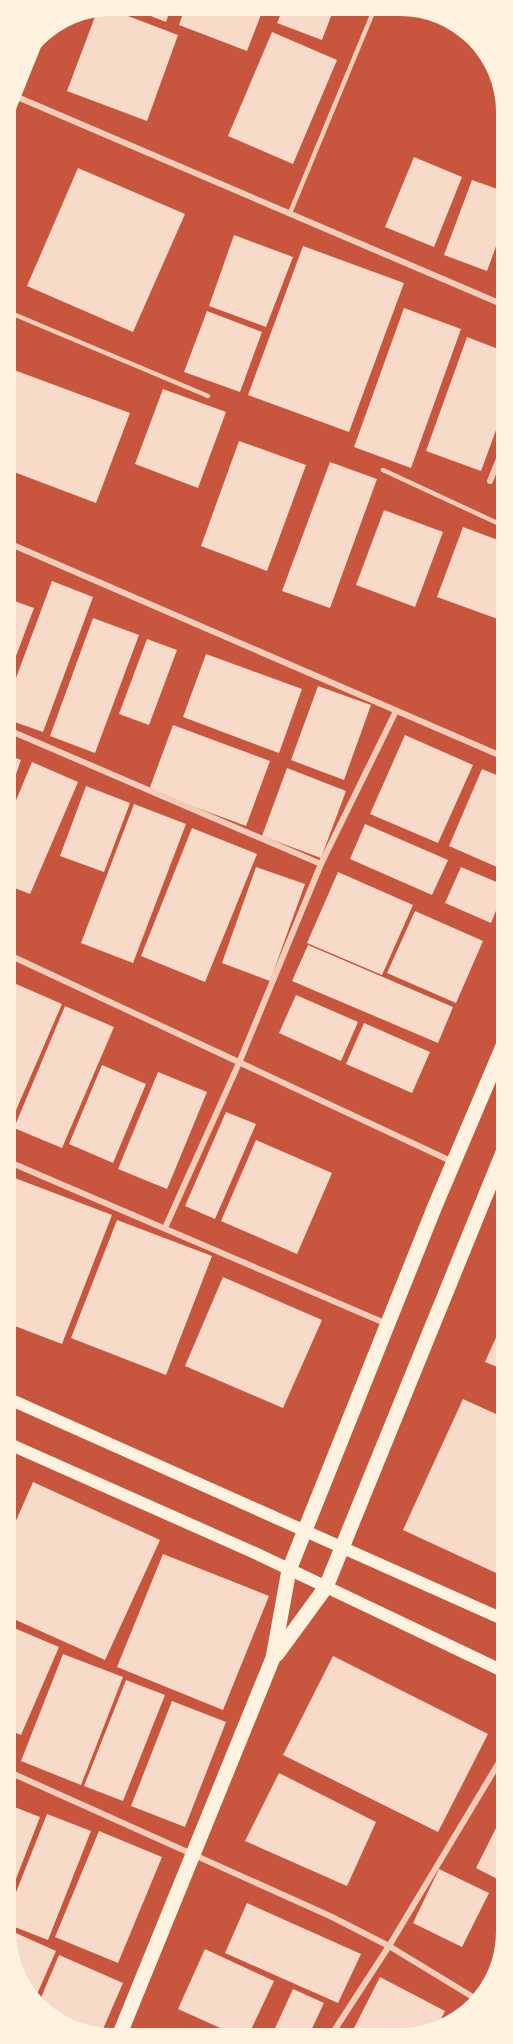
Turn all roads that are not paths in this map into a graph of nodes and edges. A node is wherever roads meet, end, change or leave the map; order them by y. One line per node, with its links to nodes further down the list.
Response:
1 (372, 16): 3 (lane)
2 (18, 97): 3 (street)
3 (290, 213): 4 (street)
4 (496, 302)
5 (17, 316): 6 (lane)
6 (208, 396)
7 (496, 467): 9 (street)
8 (383, 470): 10 (lane)
9 (490, 482)
10 (496, 522)
11 (17, 547): 12 (street)
12 (396, 711): 14 (street); 15 (street)
13 (17, 734): 15 (street)
14 (496, 754)
15 (321, 864): 18 (street)
16 (17, 958): 18 (street)
17 (496, 1062): 19 (main road)
18 (239, 1063): 19 (street); 24 (street)
19 (453, 1162): 25 (main road)
20 (16, 1165): 24 (street)
21 (496, 1169): 22 (main road)
22 (492, 1179): 23 (street); 29 (main road)
23 (496, 1181)
24 (165, 1228): 25 (street)
25 (388, 1324): 28 (main road)
26 (16, 1402): 28 (main road)
27 (16, 1447): 30 (main road)
28 (304, 1531): 29 (main road); 30 (main road)
29 (342, 1547): 31 (main road); 32 (main road)
30 (289, 1570): 31 (main road); 33 (main road)
31 (326, 1587): 33 (main road); 34 (main road)
32 (496, 1616)
33 (273, 1659): 37 (main road)
34 (496, 1668)
35 (496, 1767): 38 (street)
36 (16, 1775): 37 (street)
37 (193, 1856): 38 (street); 40 (main road)
38 (389, 1946): 39 (street); 41 (street)
39 (471, 1995)
40 (122, 2028)
41 (336, 2028)

